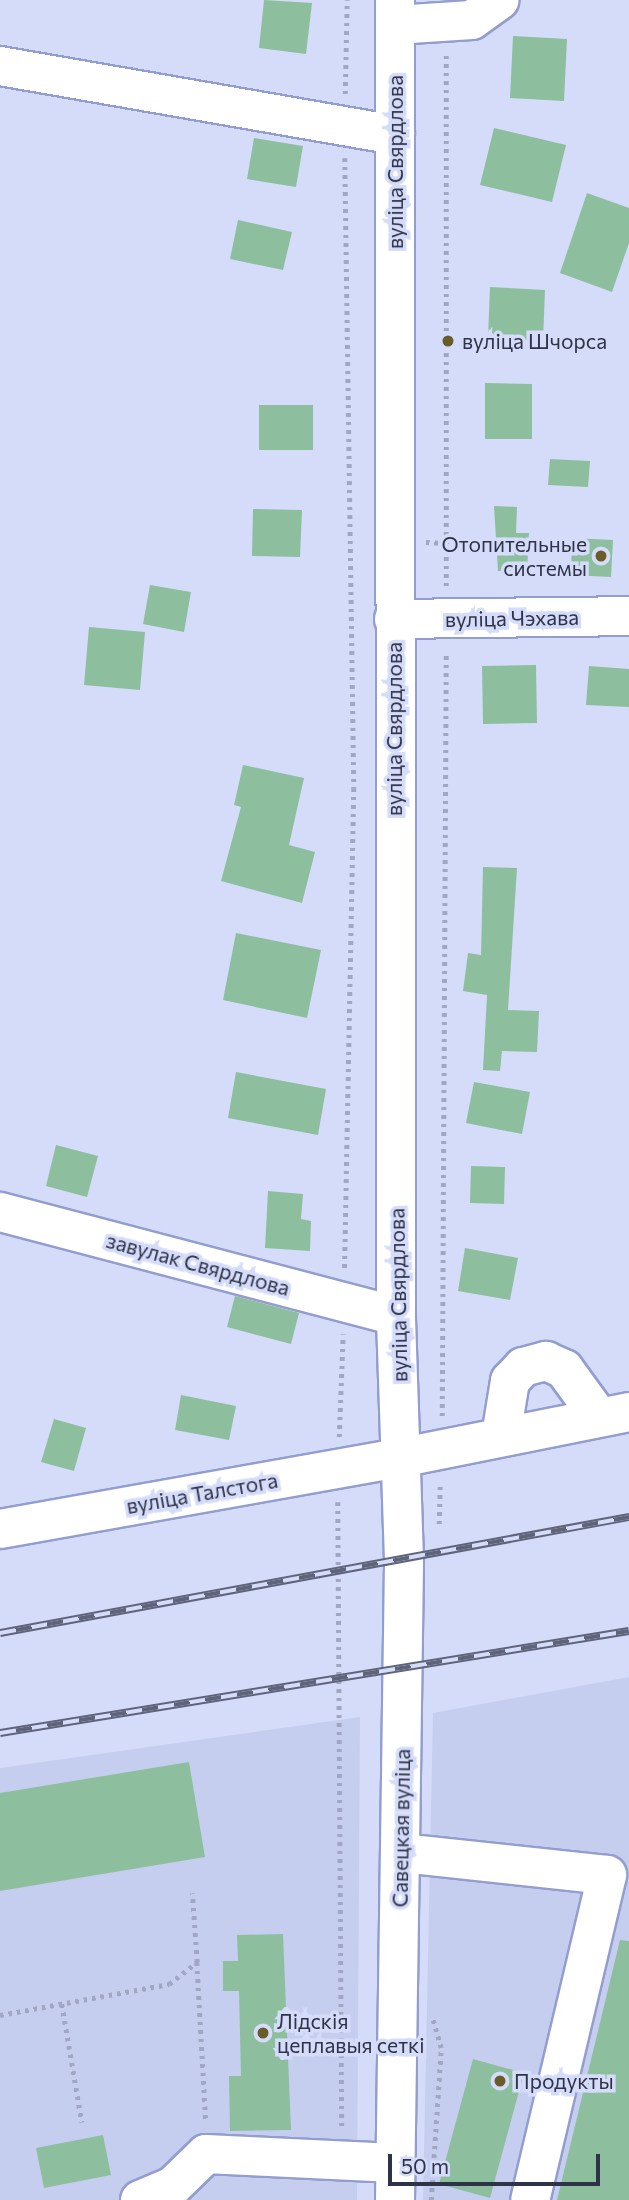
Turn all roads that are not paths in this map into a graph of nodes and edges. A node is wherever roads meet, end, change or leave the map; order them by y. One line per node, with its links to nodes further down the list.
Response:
1 (500, 0): 2 (main road)
2 (395, 12): 4 (main road, вуліца Свярдлова)
3 (0, 66): 4 (main road)
4 (395, 135): 6 (main road, вуліца Свярдлова)
5 (629, 616): 6 (main road, вуліца Чэхава)
6 (394, 619): 8 (main road, вуліца Свярдлова)
7 (0, 1212): 8 (main road, завулак Свярдлова)
8 (396, 1316): 11 (main road, вуліца Свярдлова)
9 (614, 1415): 10 (main road, вуліца Талстога); 10 (main road)
10 (501, 1436): 11 (main road, вуліца Талстога)
11 (404, 1457): 12 (main road, вуліца Талстога); 13 (main road, Савецкая вуліца)
12 (0, 1529)
13 (401, 1853): 14 (main road, Савецкая вуліца); 16 (main road)
14 (395, 2181): 15 (main road)
15 (140, 2200)
16 (530, 2200)

